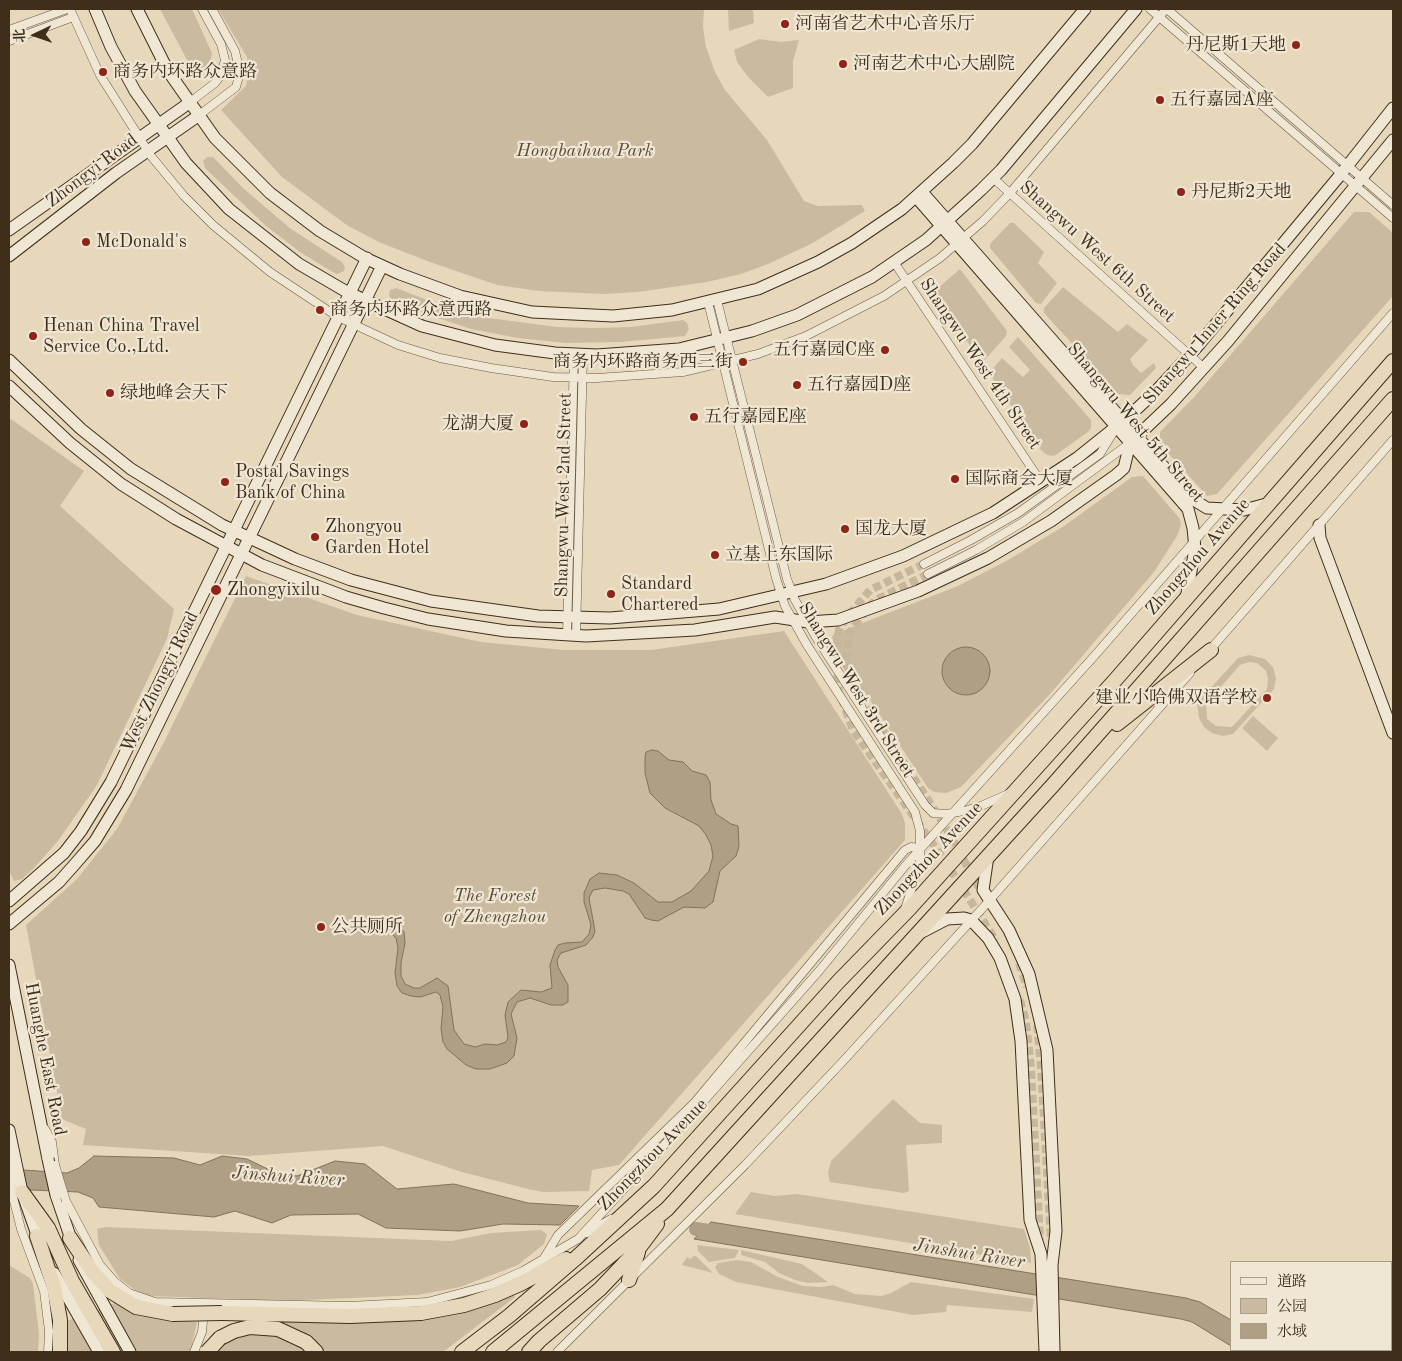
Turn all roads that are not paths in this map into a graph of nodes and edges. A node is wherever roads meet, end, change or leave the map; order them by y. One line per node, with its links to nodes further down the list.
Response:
1 (95, 9): 16 (street)
2 (136, 9): 13 (street)
3 (202, 9): 13 (street)
4 (212, 9): 15 (street)
5 (1085, 9): 25 (street)
6 (1136, 9): 22 (street)
7 (1150, 9): 10 (street)
8 (1166, 9): 10 (street); 21 (street)
9 (70, 11): 11 (street); 12 (street); 17 (street)
10 (1159, 17): 21 (street); 24 (street)
11 (9, 30)
12 (9, 40)
13 (189, 103): 15 (street); 16 (street, Zhongyi Road)
14 (1393, 108): 21 (street, Shangwu Inner Ring Road)
15 (198, 116): 18 (street, Zhongyi Road); 32 (street)
16 (158, 125): 17 (street, Zhongyi Road); 18 (street)
17 (139, 138): 20 (street); 29 (street, Zhongyi Road)
18 (167, 138): 20 (street, Zhongyi Road); 36 (street)
19 (1393, 140): 23 (street, Shangwu Inner Ring Road)
20 (147, 152): 31 (street, Zhongyi Road); 40 (street)
21 (1344, 170): 23 (street); 44 (street, Shangwu Inner Ring Road)
22 (993, 178): 24 (street, Shangwu West 6th Street); 28 (street)
23 (1359, 183): 26 (street); 27 (street); 49 (street, Shangwu Inner Ring Road)
24 (1010, 193): 30 (street); 44 (street, Shangwu West 6th Street)
25 (919, 194): 28 (street, Shangwu West 5th Street); 38 (street)
26 (1393, 205)
27 (1393, 218)
28 (945, 224): 30 (street, Shangwu West 5th Street); 33 (street)
29 (9, 230)
30 (960, 241): 35 (street); 54 (street, Shangwu West 5th Street)
31 (9, 256)
32 (367, 258): 34 (street); 36 (street, West Zhongyi Road)
33 (894, 262): 35 (street, Shangwu West 4th Street); 42 (street)
34 (382, 266): 37 (street, West Zhongyi Road); 38 (street)
35 (906, 282): 46 (street); 57 (street, Shangwu West 4th Street)
36 (350, 293): 37 (street); 40 (street, West Zhongyi Road)
37 (365, 301): 41 (street, West Zhongyi Road); 43 (street)
38 (712, 301): 42 (street, Shangwu West 3rd Street)
39 (1393, 313): 59 (street)
40 (338, 317): 41 (street); 61 (street, West Zhongyi Road)
41 (354, 325): 50 (street); 62 (street, West Zhongyi Road)
42 (722, 339): 43 (street); 46 (street, Shangwu West 3rd Street); 48 (street, Shangwu West 3rd Street)
43 (578, 354): 50 (street, Shangwu West 2nd Street); 51 (street, Shangwu West 2nd Street)
44 (1190, 355): 49 (street, Shangwu West 6th Street); 54 (street, Shangwu Inner Ring Road)
45 (9, 360): 61 (street, Shangwu Inner Ring Road)
46 (732, 360): 48 (street); 68 (street, Shangwu West 3rd Street)
47 (1393, 361): 58 (highway, Zhongzhou Avenue)
48 (723, 363): 51 (street); 68 (street, Shangwu West 3rd Street)
49 (1204, 368): 55 (street, Shangwu Inner Ring Road)
50 (573, 377): 51 (street); 70 (street, Shangwu West 2nd Street)
51 (582, 378): 70 (street, Shangwu West 2nd Street)
52 (9, 386): 64 (street)
53 (1393, 399): 77 (highway)
54 (1120, 424): 55 (street, Shangwu West 5th Street); 57 (street, Shangwu Inner Ring Road); 66 (street)
55 (1133, 440): 59 (street, Shangwu West 5th Street); 63 (street, Shangwu West 5th Street); 67 (street); 72 (street)
56 (1393, 440): 60 (street)
57 (1041, 482): 68 (street, Shangwu Inner Ring Road)
58 (1270, 503): 59 (street, Shangwu West 5th Street); 69 (highway, Zhongzhou Avenue)
59 (1222, 509): 63 (street)
60 (1319, 525): 74 (street); 75 (street); 76 (street)
61 (234, 531): 62 (street, Shangwu Inner Ring Road); 64 (street, West Zhongyi Road)
62 (250, 538): 65 (street, West Zhongyi Road); 70 (street, Shangwu Inner Ring Road)
63 (1195, 540): 69 (street, Shangwu West 5th Street); 79 (street)
64 (226, 547): 65 (street); 83 (street, West Zhongyi Road)
65 (242, 555): 73 (street); 86 (street, West Zhongyi Road)
66 (924, 564)
67 (928, 574)
68 (787, 594): 70 (street, Shangwu Inner Ring Road); 71 (street, Shangwu West 3rd Street); 72 (street, Shangwu West 3rd Street)
69 (1185, 601): 78 (highway, Zhongzhou Avenue)
70 (572, 617): 73 (street, Shangwu West 2nd Street)
71 (794, 620): 72 (street); 73 (street); 80 (street, Shangwu West 3rd Street)
72 (808, 622): 79 (street, Shangwu West 3rd Street)
73 (571, 635)
74 (1211, 650): 77 (highway); 82 (street)
75 (1393, 714)
76 (1393, 733)
77 (1073, 762): 81 (highway)
78 (1018, 788): 79 (street, Shangwu West 3rd Street); 84 (highway, Zhongzhou Avenue)
79 (952, 814): 80 (street)
80 (922, 848): 84 (street, Shangwu West 3rd Street); 96 (street); 98 (street)
81 (989, 854): 82 (street); 87 (highway)
82 (989, 900): 85 (street); 99 (street)
83 (9, 902)
84 (903, 916): 96 (highway, Zhongzhou Avenue)
85 (971, 920): 87 (street); 99 (street); 100 (street)
86 (9, 924)
87 (916, 935): 93 (highway)
88 (9, 965): 91 (street, Huanghe East Road)
89 (9, 1130): 90 (street)
90 (12, 1160): 92 (street)
91 (51, 1162): 95 (street, Huanghe East Road, bridge); 101 (street, bridge)
92 (17, 1194): 94 (highway); 103 (street)
93 (668, 1209): 97 (highway); 112 (highway)
94 (43, 1232): 104 (highway); 105 (street); 106 (highway)
95 (70, 1238): 96 (highway, bridge); 107 (street, Huanghe East Road)
96 (582, 1241): 98 (street); 111 (highway, Zhongzhou Avenue)
97 (639, 1248): 100 (highway); 113 (highway)
98 (544, 1259): 101 (street)
99 (1047, 1264): 102 (street)
100 (629, 1280): 114 (street)
101 (204, 1304): 108 (street)
102 (1049, 1307): 115 (street); 116 (street)
103 (48, 1352)
104 (60, 1352)
105 (99, 1352)
106 (113, 1352)
107 (130, 1352)
108 (194, 1352)
109 (207, 1352): 110 (highway, bridge)
110 (316, 1352)
111 (462, 1352)
112 (493, 1352)
113 (529, 1352)
114 (557, 1352)
115 (1045, 1352)
116 (1054, 1352)

